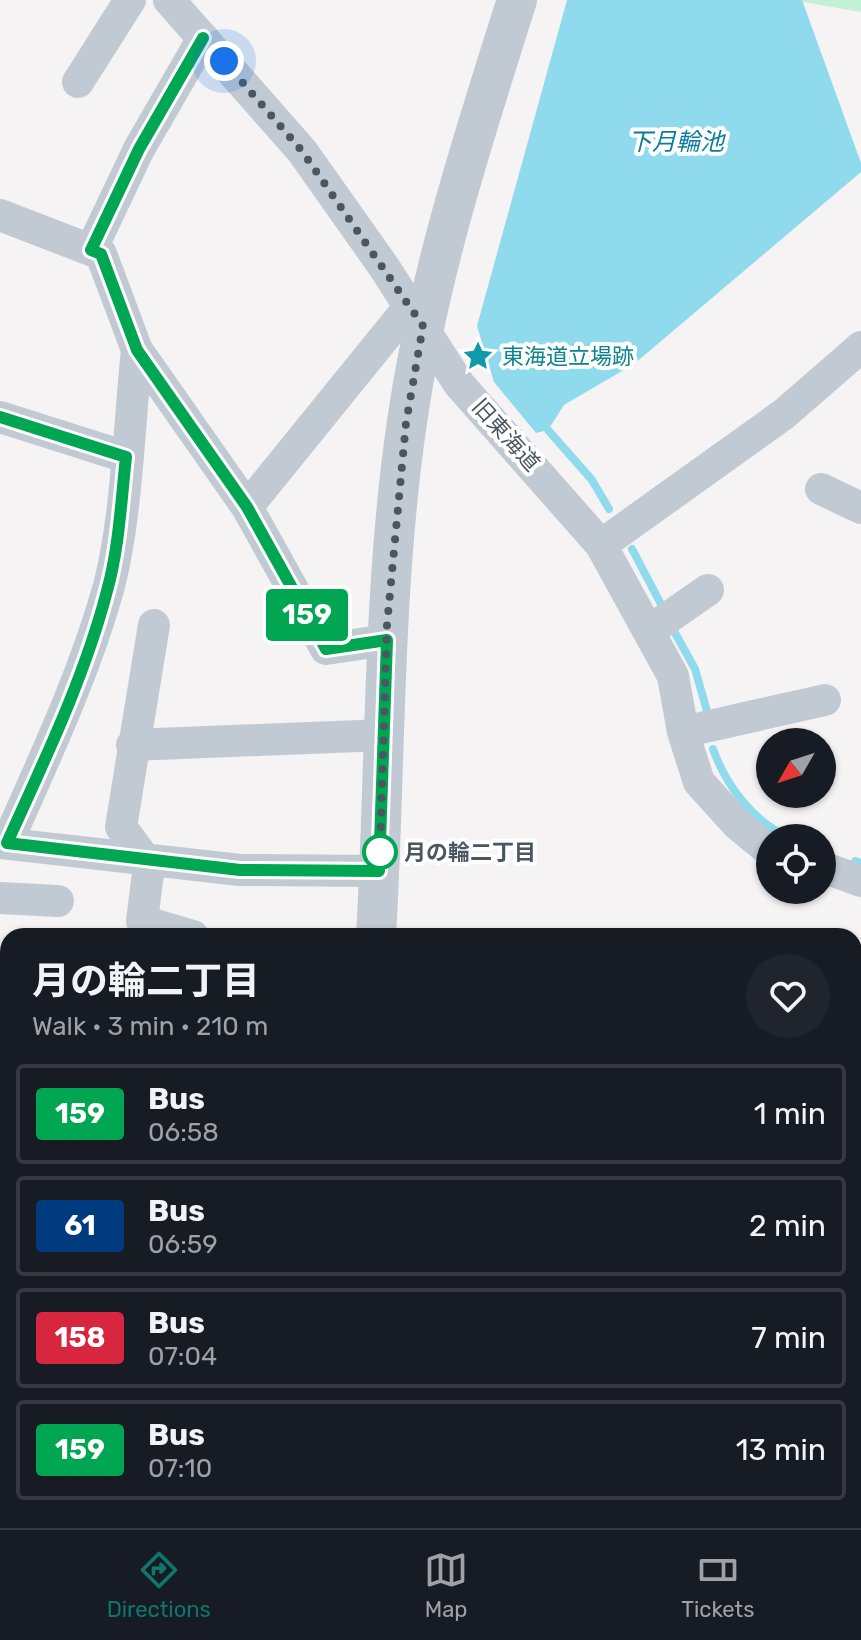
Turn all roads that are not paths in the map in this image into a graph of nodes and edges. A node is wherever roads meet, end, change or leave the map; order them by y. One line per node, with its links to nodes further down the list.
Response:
1 (130, 0): 5 (street)
2 (169, 0): 4 (street, 旧東海道)
3 (517, 0): 8 (street)
4 (203, 38): 7 (street); 8 (street, 旧東海道)
5 (78, 82)
6 (0, 215): 7 (street)
7 (91, 250): 10 (street)
8 (417, 316): 14 (street); 16 (street, 旧東海道); 20 (street)
9 (861, 347): 16 (street)
10 (137, 350): 12 (street); 14 (street)
11 (0, 417): 12 (street)
12 (126, 457): 26 (street)
13 (821, 489): 15 (street)
14 (247, 507): 20 (street)
15 (861, 508)
16 (601, 545): 19 (street, 旧東海道)
17 (708, 590): 19 (street)
18 (154, 625): 24 (street)
19 (649, 631): 22 (street, 旧東海道)
20 (387, 640): 23 (street)
21 (825, 700): 22 (street)
22 (683, 732): 25 (street, 旧東海道)
23 (384, 735): 24 (street); 28 (street)
24 (132, 745): 27 (street)
25 (756, 840)
26 (3, 843): 27 (street)
27 (146, 860): 28 (street); 33 (street)
28 (379, 871): 34 (street)
29 (836, 872): 30 (street)
30 (861, 881)
31 (0, 898): 32 (street)
32 (58, 901)
33 (166, 928)
34 (376, 928)

